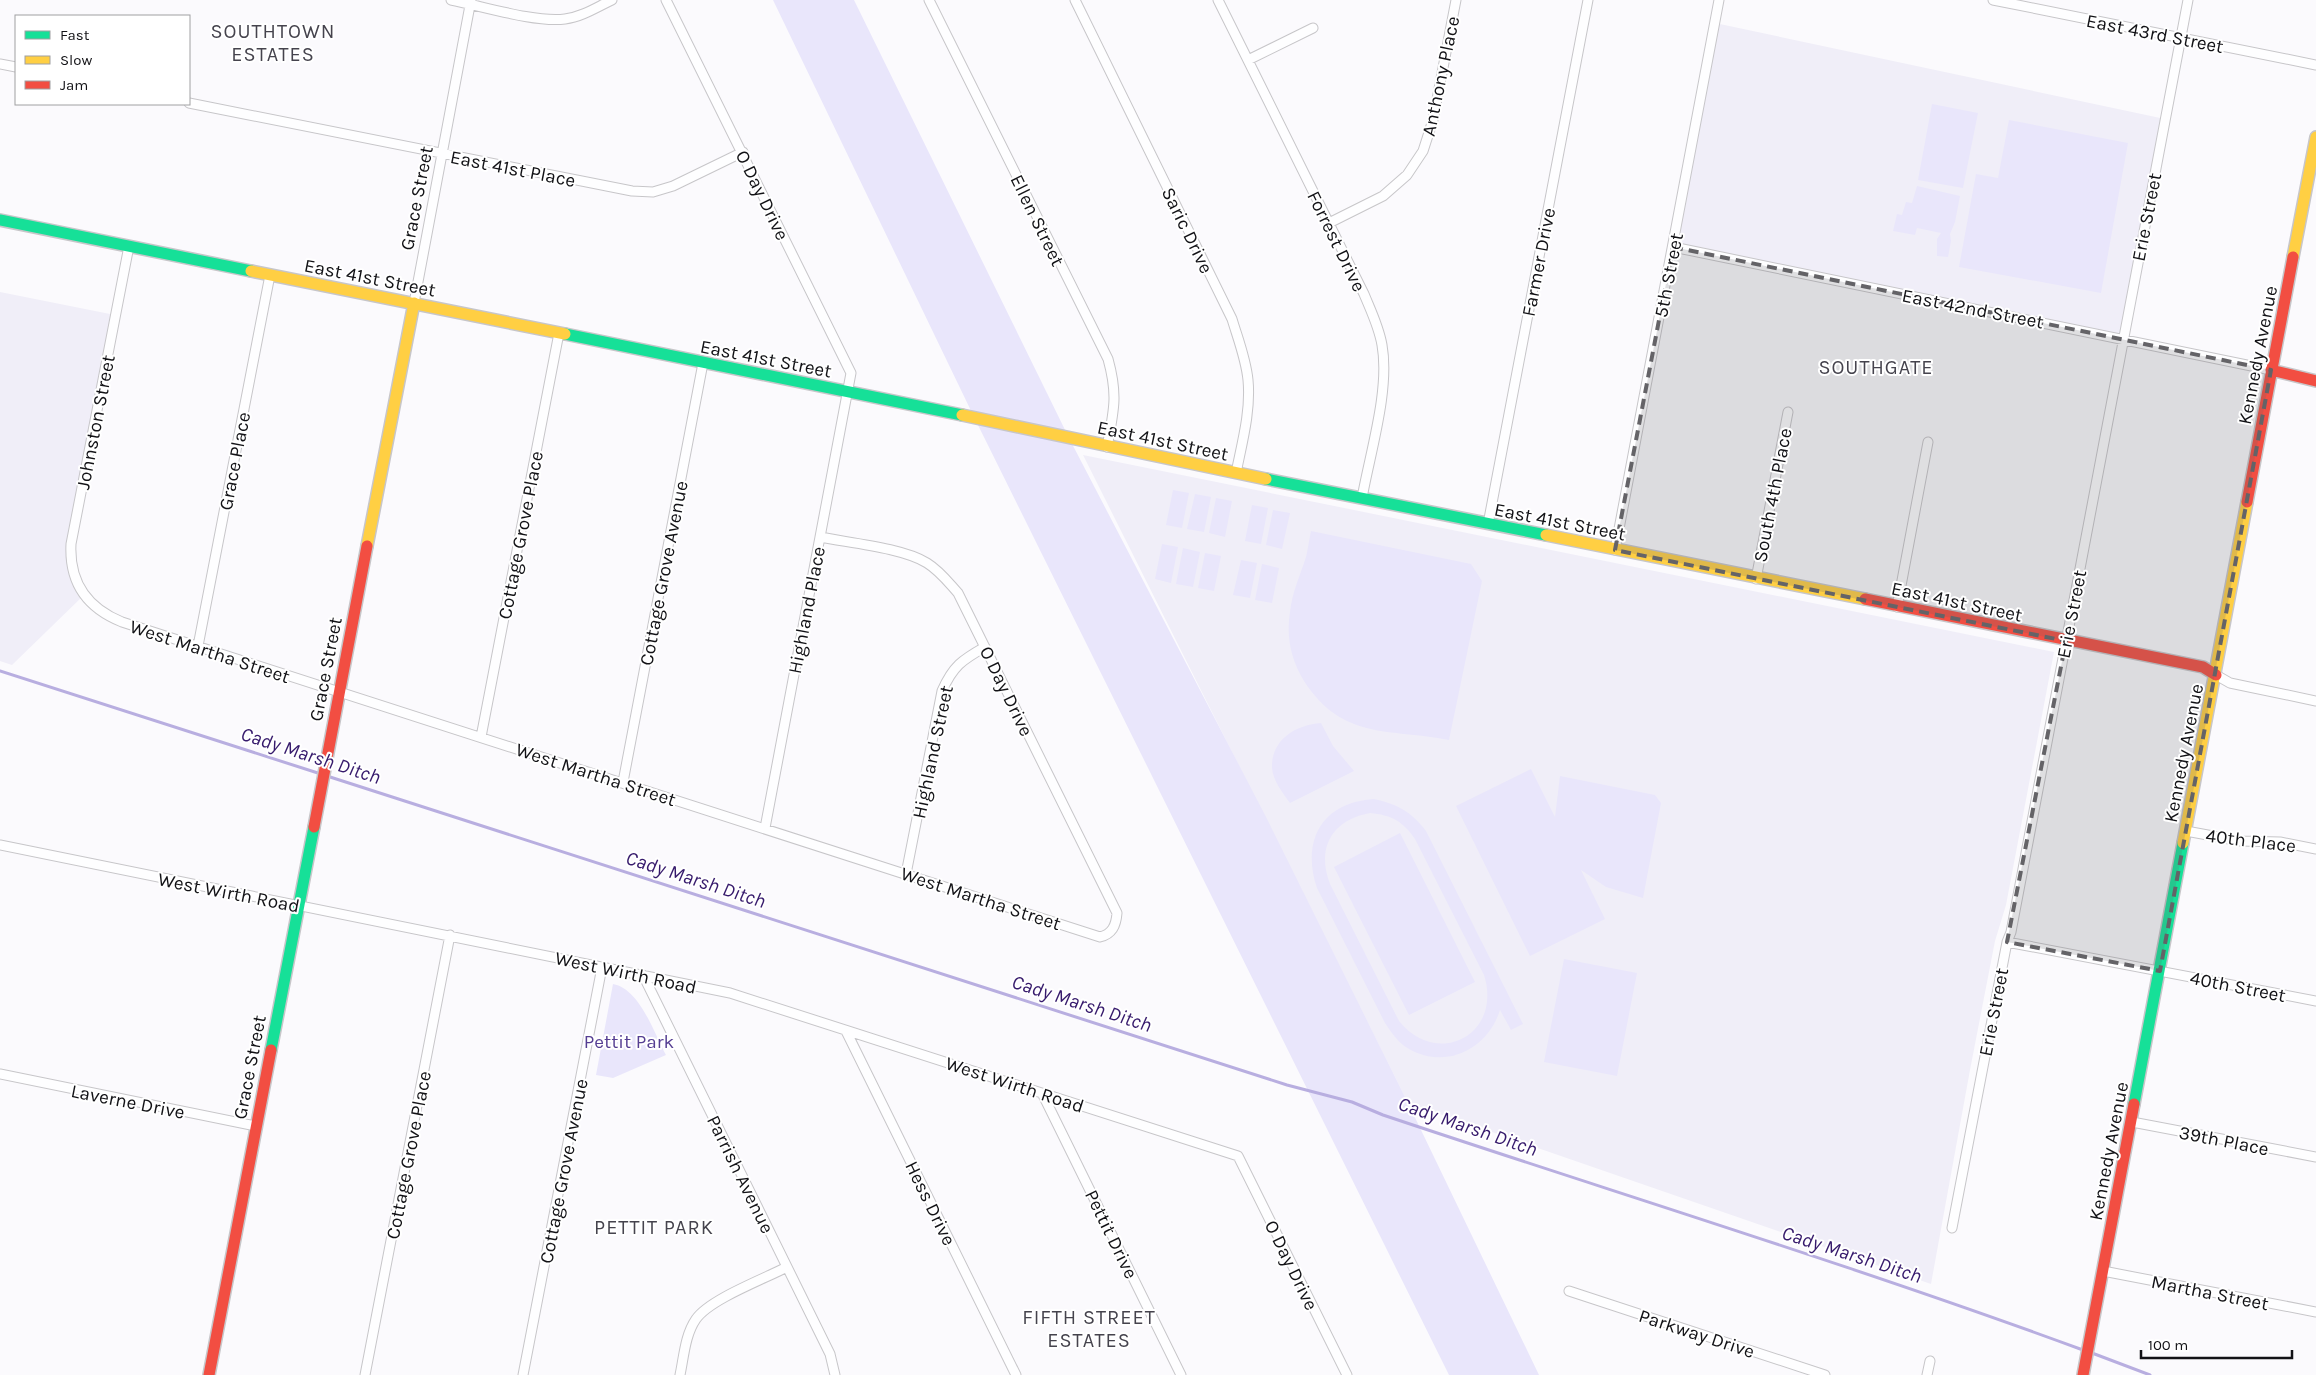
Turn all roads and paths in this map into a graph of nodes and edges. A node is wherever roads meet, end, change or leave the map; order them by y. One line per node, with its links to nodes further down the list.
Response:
1 (451, 0): 12 (street)
2 (612, 0): 12 (street)
3 (666, 0): 21 (street, O Day Drive)
4 (929, 0): 37 (street, Ellen Street)
5 (1075, 0): 38 (street, Saric Drive)
6 (1218, 0): 15 (street, Forrest Drive)
7 (1456, 0): 24 (street, Anthony Place)
8 (1588, 0): 40 (street, Farmer Drive)
9 (1719, 0): 26 (street, 5th Street)
10 (1993, 0): 14 (street, East 43rd Street)
11 (2188, 0): 14 (street, Erie Street)
12 (470, 2): 22 (street, Grace Street)
13 (1313, 28): 15 (street)
14 (2181, 38): 17 (street, East 43rd Street); 30 (street, Erie Street)
15 (1248, 60): 24 (street, Forrest Drive)
16 (0, 64): 18 (street)
17 (2316, 65)
18 (15, 67)
19 (190, 102): 22 (street, East 41st Place)
20 (2316, 137): 32 (street, Kennedy Avenue)
21 (743, 152): 22 (street, East 41st Place); 34 (street, O Day Drive)
22 (442, 154): 28 (street, Grace Street)
23 (0, 220): 25 (street, East 41st Street)
24 (1329, 223): 39 (street, Forrest Drive)
25 (129, 246): 27 (street, East 41st Street); 44 (street, Johnston Street)
26 (1673, 247): 30 (street, East 42nd Street); 42 (street, 5th Street)
27 (270, 275): 28 (street, East 41st Street); 47 (street, Grace Place)
28 (414, 303): 29 (street, East 41st Street); 50 (street, Grace Street)
29 (559, 333): 31 (street, East 41st Street); 52 (street, Cottage Grove Place)
30 (2123, 338): 32 (street, East 42nd Street); 46 (street, Erie Street)
31 (703, 363): 34 (street, East 41st Street); 53 (street, Cottage Grove Avenue)
32 (2272, 370): 33 (street); 49 (street, Kennedy Avenue)
33 (2316, 381)
34 (848, 392): 37 (street, East 41st Street); 41 (street, Highland Place)
35 (1788, 412): 43 (street, South 4th Place)
36 (1928, 442): 45 (street)
37 (1107, 447): 38 (street, East 41st Street)
38 (1236, 473): 39 (street, East 41st Street)
39 (1362, 498): 40 (street, East 41st Street)
40 (1488, 524): 42 (street, East 41st Street)
41 (820, 537): 48 (street, O Day Drive); 54 (street, Highland Place)
42 (1615, 550): 43 (street, East 41st Street)
43 (1756, 578): 45 (street, East 41st Street)
44 (83, 596): 47 (street, West Martha Street)
45 (1897, 607): 46 (street, East 41st Street)
46 (2066, 641): 49 (street, East 41st Street); 62 (street, Erie Street)
47 (198, 646): 50 (street, West Martha Street)
48 (985, 647): 58 (street, Highland Street); 60 (street, O Day Drive)
49 (2216, 675): 51 (street, East 41st Street); 55 (street, Kennedy Avenue)
50 (338, 692): 52 (street, West Martha Street); 59 (street, Grace Street)
51 (2316, 701)
52 (481, 737): 53 (street, West Martha Street)
53 (623, 782): 54 (street, West Martha Street)
54 (765, 828): 58 (street, West Martha Street)
55 (2186, 831): 57 (street, 40th Place); 64 (street, Kennedy Avenue)
56 (0, 845): 59 (street, West Wirth Road)
57 (2316, 849)
58 (906, 874): 60 (street, West Martha Street)
59 (298, 906): 61 (street, West Wirth Road); 71 (street, Grace Street)
60 (1113, 929)
61 (450, 935): 63 (street, West Wirth Road); 82 (street, Cottage Grove Place)
62 (2007, 942): 64 (street, 40th Street); 74 (street, Erie Street)
63 (602, 967): 65 (street, West Wirth Road); 83 (street, Cottage Grove Avenue)
64 (2160, 971): 66 (street, 40th Street); 70 (street, Kennedy Avenue)
65 (643, 975): 67 (street, West Wirth Road); 75 (street, Parrish Avenue)
66 (2316, 1001)
67 (846, 1031): 69 (street, West Wirth Road); 86 (street, Hess Drive)
68 (0, 1074): 71 (street, Laverne Drive)
69 (1042, 1093): 72 (street, West Wirth Road); 87 (street, Pettit Drive)
70 (2132, 1122): 73 (street, 39th Place); 76 (street, Kennedy Avenue)
71 (256, 1126): 81 (street, Grace Street)
72 (1238, 1156): 88 (street, O Day Drive)
73 (2316, 1157)
74 (1952, 1228)
75 (787, 1267): 84 (street); 85 (street, Parrish Avenue)
76 (2103, 1271): 78 (street, Martha Street); 80 (street, Kennedy Avenue)
77 (1569, 1291): 89 (street, Parkway Drive)
78 (2316, 1312)
79 (1930, 1361): 90 (street)
80 (2084, 1369)
81 (209, 1375)
82 (365, 1375)
83 (523, 1375)
84 (680, 1375)
85 (835, 1375)
86 (1016, 1375)
87 (1181, 1375)
88 (1347, 1375)
89 (1826, 1375)
90 (1927, 1375)

